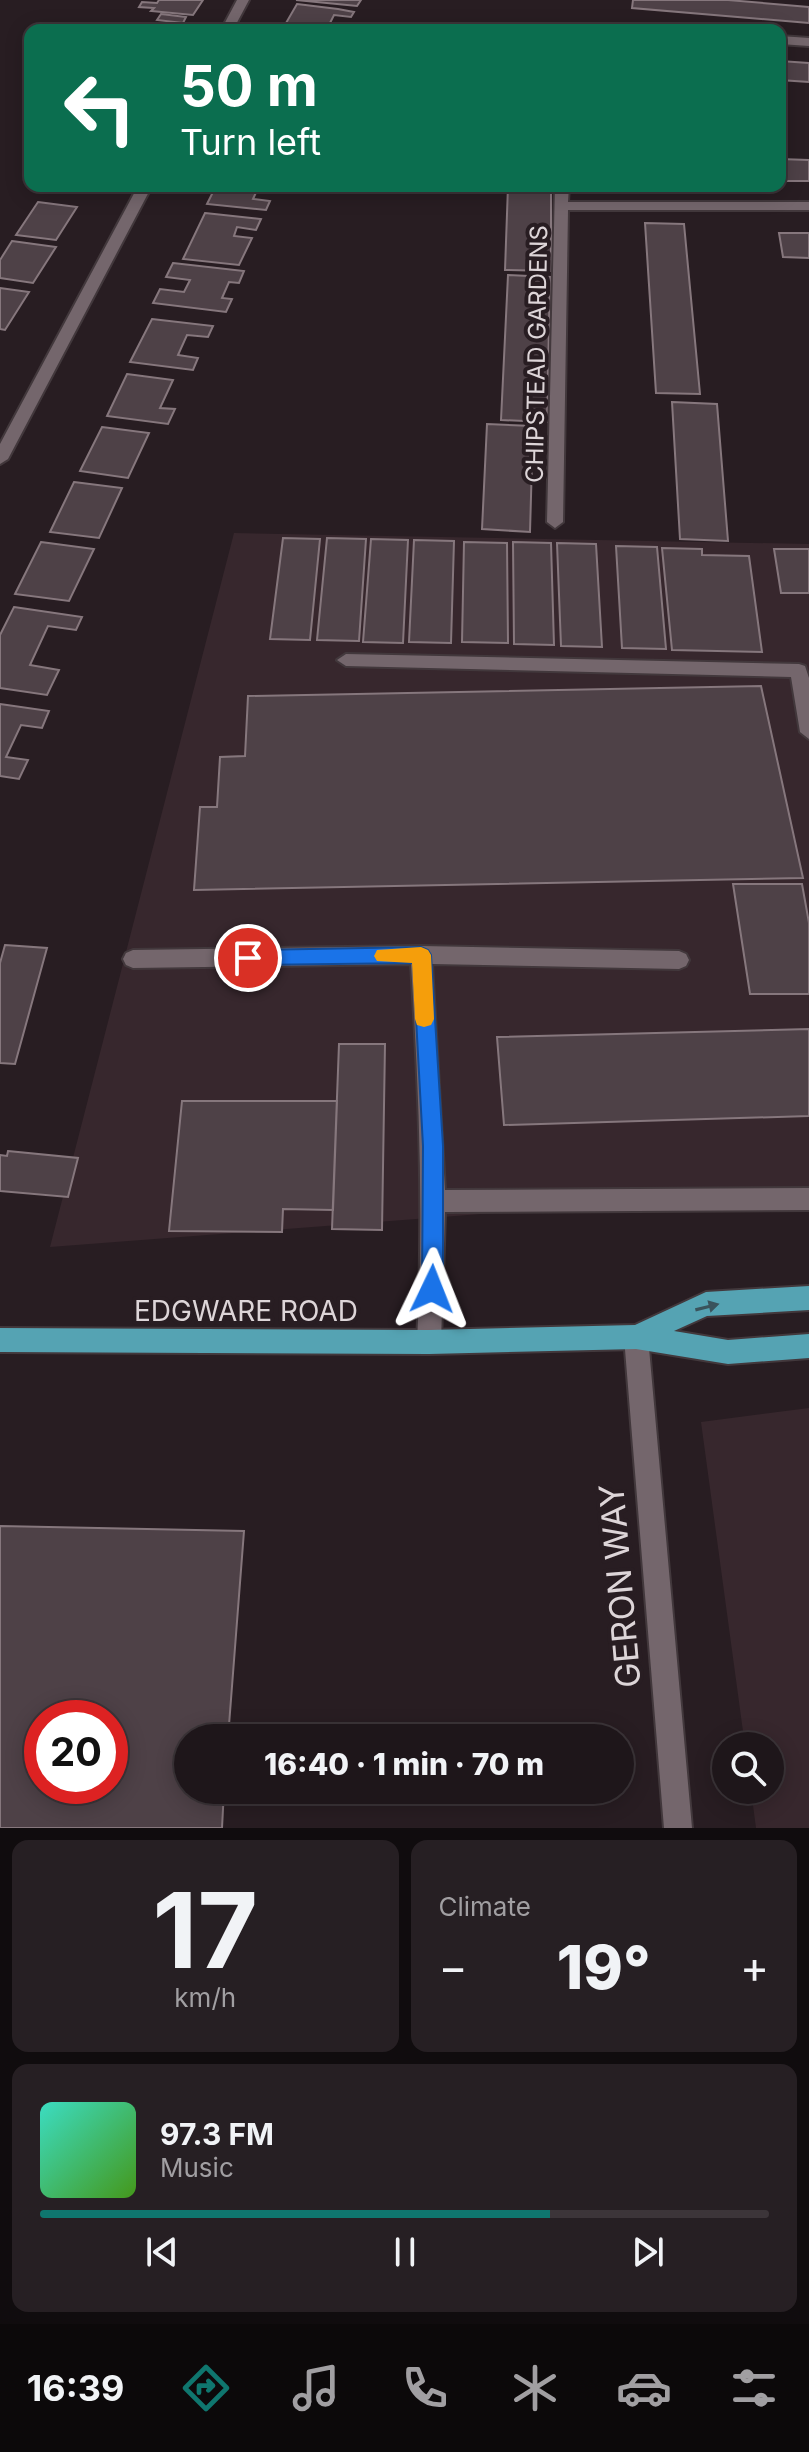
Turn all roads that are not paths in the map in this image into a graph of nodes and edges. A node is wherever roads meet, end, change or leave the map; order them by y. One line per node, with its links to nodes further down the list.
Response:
1 (243, 0): 2 (street)
2 (230, 24)
3 (786, 40): 4 (street)
4 (809, 42)
5 (142, 192): 9 (street)
6 (562, 192): 7 (street, CHIPSTEAD GARDENS)
7 (563, 206): 8 (street); 10 (street, CHIPSTEAD GARDENS)
8 (809, 206)
9 (0, 459)
10 (555, 522)
11 (346, 660): 12 (street)
12 (809, 732)
13 (421, 955): 14 (street); 15 (street); 17 (street)
14 (133, 959)
15 (679, 960)
16 (809, 1199): 17 (street)
17 (434, 1201): 21 (street)
18 (809, 1298): 19 (main road, EDGWARE ROAD, one-way to 18)
19 (636, 1337): 21 (main road, EDGWARE ROAD); 22 (main road, EDGWARE ROAD); 23 (street, GERON WAY)
20 (0, 1340): 21 (main road, EDGWARE ROAD)
21 (429, 1342)
22 (809, 1346)
23 (678, 1828)

